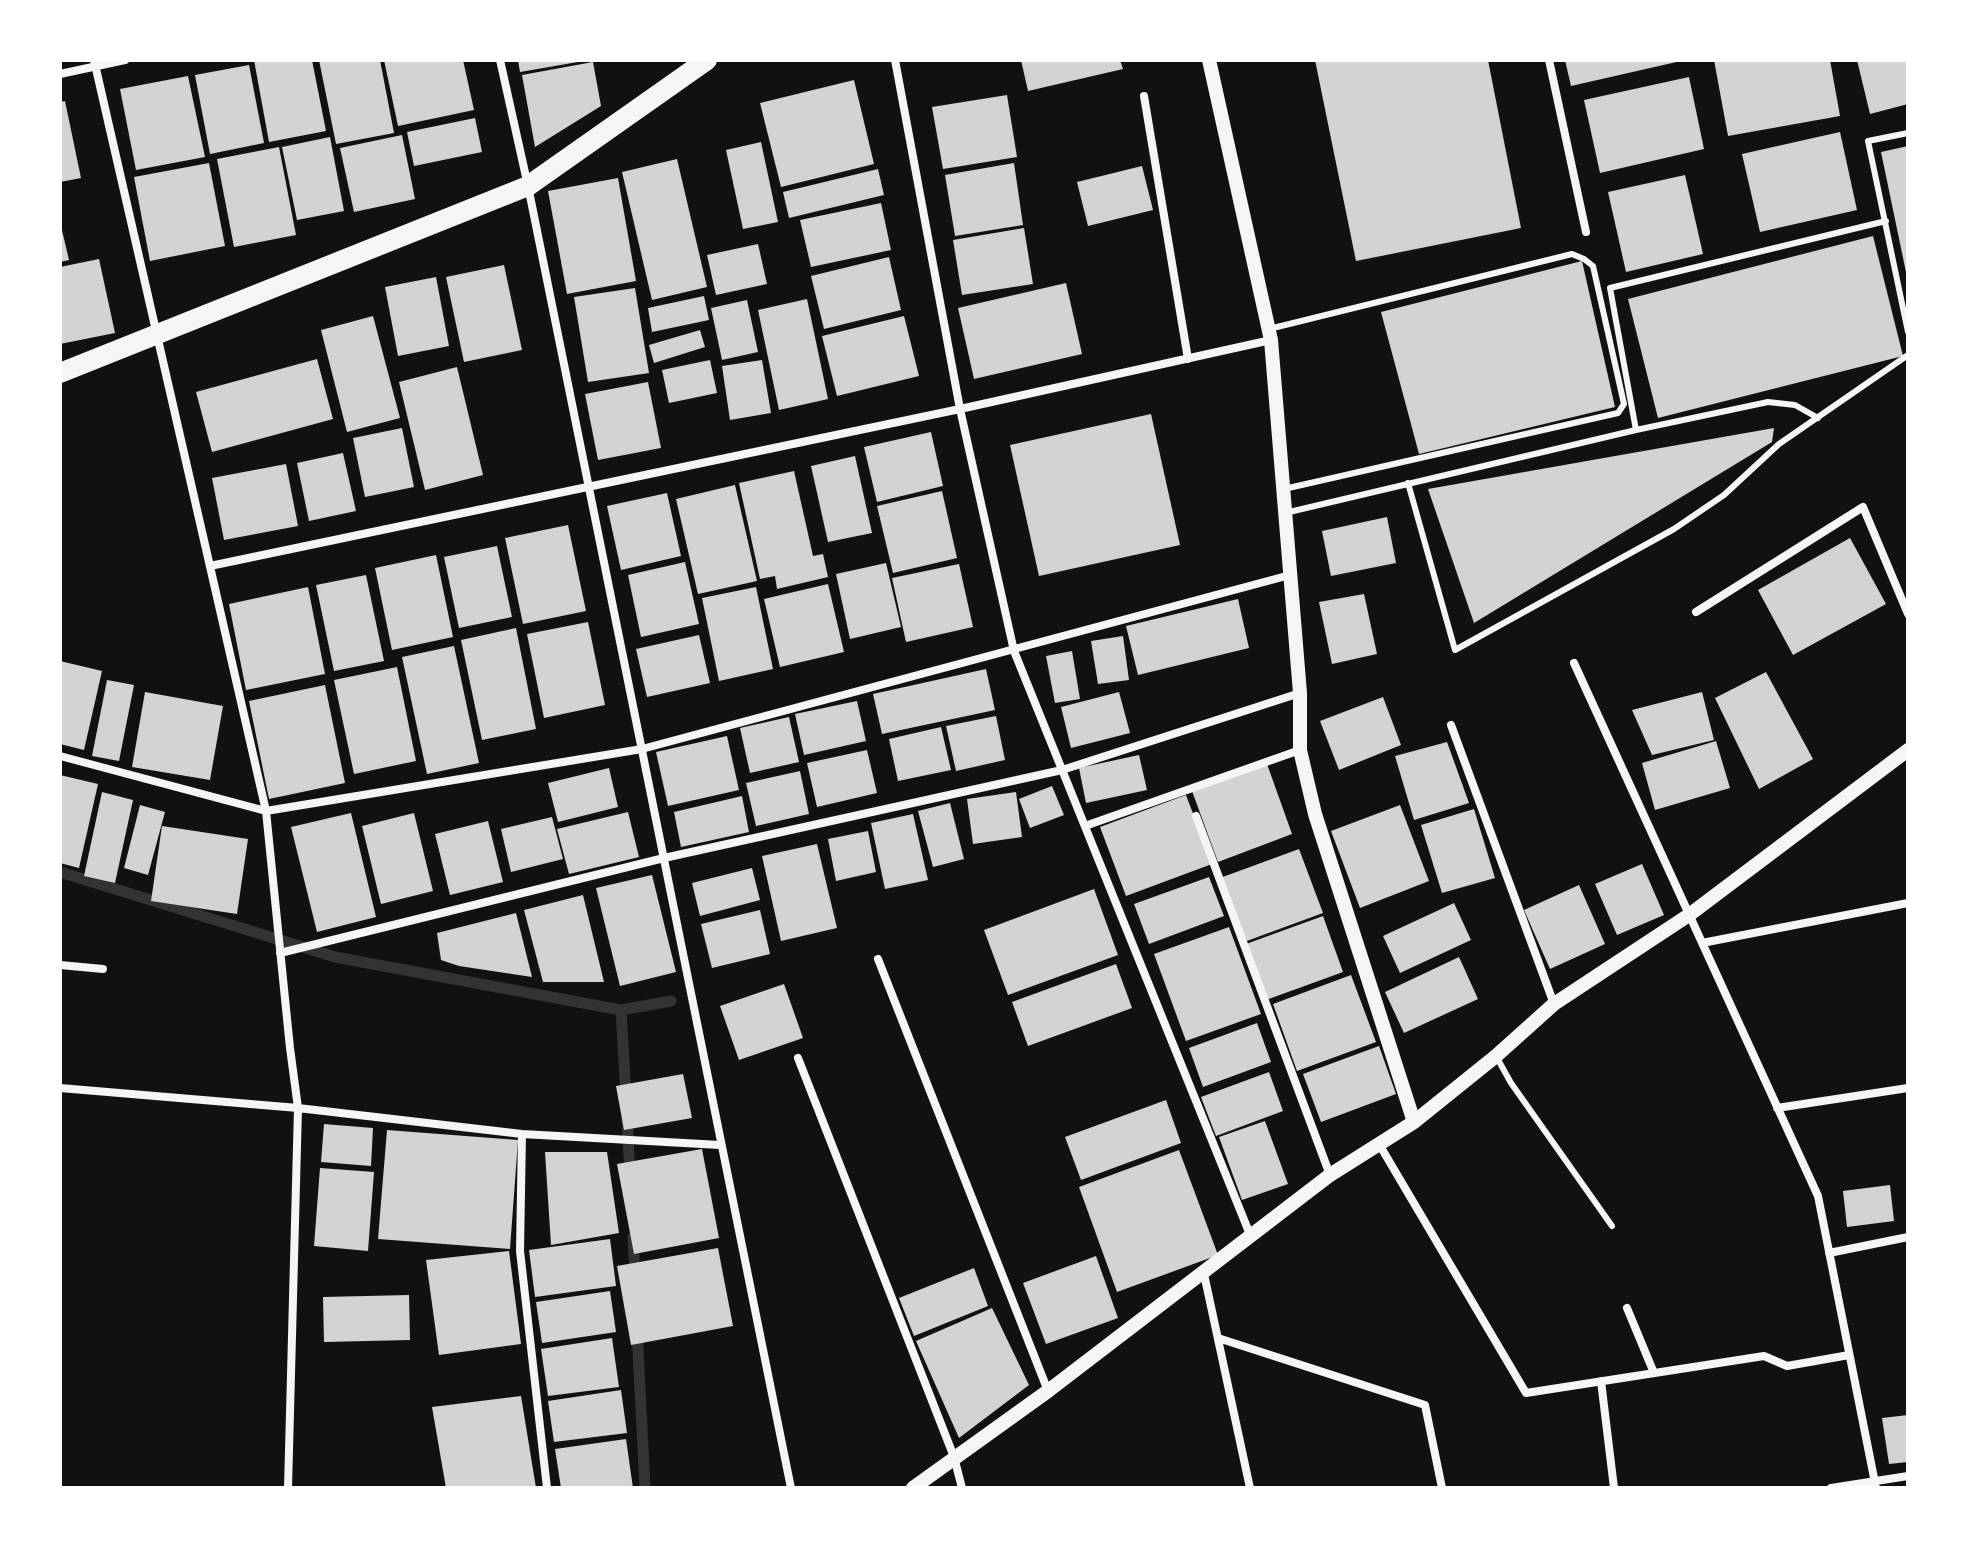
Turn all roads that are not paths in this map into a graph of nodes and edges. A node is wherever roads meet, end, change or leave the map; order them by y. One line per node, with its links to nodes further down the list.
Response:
1 (125, 60): 7 (street)
2 (500, 60): 11 (street)
3 (707, 60): 11 (main road)
4 (895, 60): 20 (street)
5 (1209, 60): 15 (street)
6 (1549, 60): 13 (street)
7 (95, 63): 8 (street); 16 (street)
8 (60, 74)
9 (1144, 96): 18 (street)
10 (1908, 133): 12 (lane)
11 (528, 186): 16 (main road); 24 (street)
12 (1886, 221): 14 (lane); 22 (lane)
13 (1586, 232)
14 (1908, 332)
15 (1270, 334): 18 (street); 25 (street); 25 (lane)
16 (157, 335): 19 (main road); 27 (street)
17 (1908, 355): 21 (lane)
18 (1188, 359): 20 (street)
19 (60, 373)
20 (960, 409): 24 (street); 31 (street)
21 (1818, 418): 22 (lane); 23 (lane)
22 (1636, 430): 23 (lane)
23 (1408, 483): 26 (lane)
24 (589, 487): 27 (street); 35 (street)
25 (1284, 489): 26 (street)
26 (1285, 513): 28 (street)
27 (210, 566): 40 (street)
28 (1290, 575): 31 (street); 33 (street)
29 (1696, 612): 30 (street)
30 (1908, 614)
31 (1014, 651): 35 (street); 39 (street)
32 (1574, 663): 45 (street)
33 (1300, 693): 36 (street); 39 (street)
34 (1451, 725): 51 (street)
35 (642, 749): 40 (street); 43 (street)
36 (1300, 750): 42 (street); 58 (street)
37 (1908, 750): 45 (street)
38 (60, 756): 40 (street)
39 (1062, 770): 42 (street); 43 (street)
40 (266, 811): 47 (street)
41 (1196, 816): 62 (street)
42 (1085, 826): 64 (street)
43 (664, 858): 47 (street); 61 (street)
44 (1908, 903): 46 (street)
45 (1689, 915): 46 (street); 51 (street)
46 (1702, 943): 57 (street)
47 (282, 953): 56 (street)
48 (878, 959): 73 (street)
49 (60, 965): 50 (street)
50 (103, 969)
51 (1554, 1004): 52 (street)
52 (1496, 1056): 58 (street); 63 (lane)
53 (798, 1058): 74 (street)
54 (60, 1088): 56 (street)
55 (1908, 1088): 57 (street)
56 (298, 1108): 59 (street); 77 (street)
57 (1777, 1108): 66 (street)
58 (1414, 1122): 60 (street)
59 (522, 1134): 61 (street); 78 (street)
60 (1379, 1144): 62 (street); 72 (street)
61 (720, 1145): 79 (street)
62 (1330, 1175): 64 (street)
63 (1612, 1226)
64 (1251, 1237): 67 (street)
65 (1908, 1237): 66 (street)
66 (1829, 1253): 70 (street)
67 (1204, 1274): 69 (street); 73 (street)
68 (1627, 1308): 71 (street)
69 (1218, 1338): 82 (street); 83 (street)
70 (1849, 1355): 71 (street); 76 (street)
71 (1654, 1373): 72 (street)
72 (1601, 1381): 84 (street)
73 (1048, 1391): 74 (street)
74 (954, 1457): 80 (street); 81 (street)
75 (1908, 1476): 76 (street)
76 (1875, 1484): 85 (street)
77 (288, 1488)
78 (547, 1488)
79 (791, 1488)
80 (913, 1488)
81 (962, 1488)
82 (1250, 1488)
83 (1442, 1488)
84 (1614, 1488)
85 (1831, 1488)

